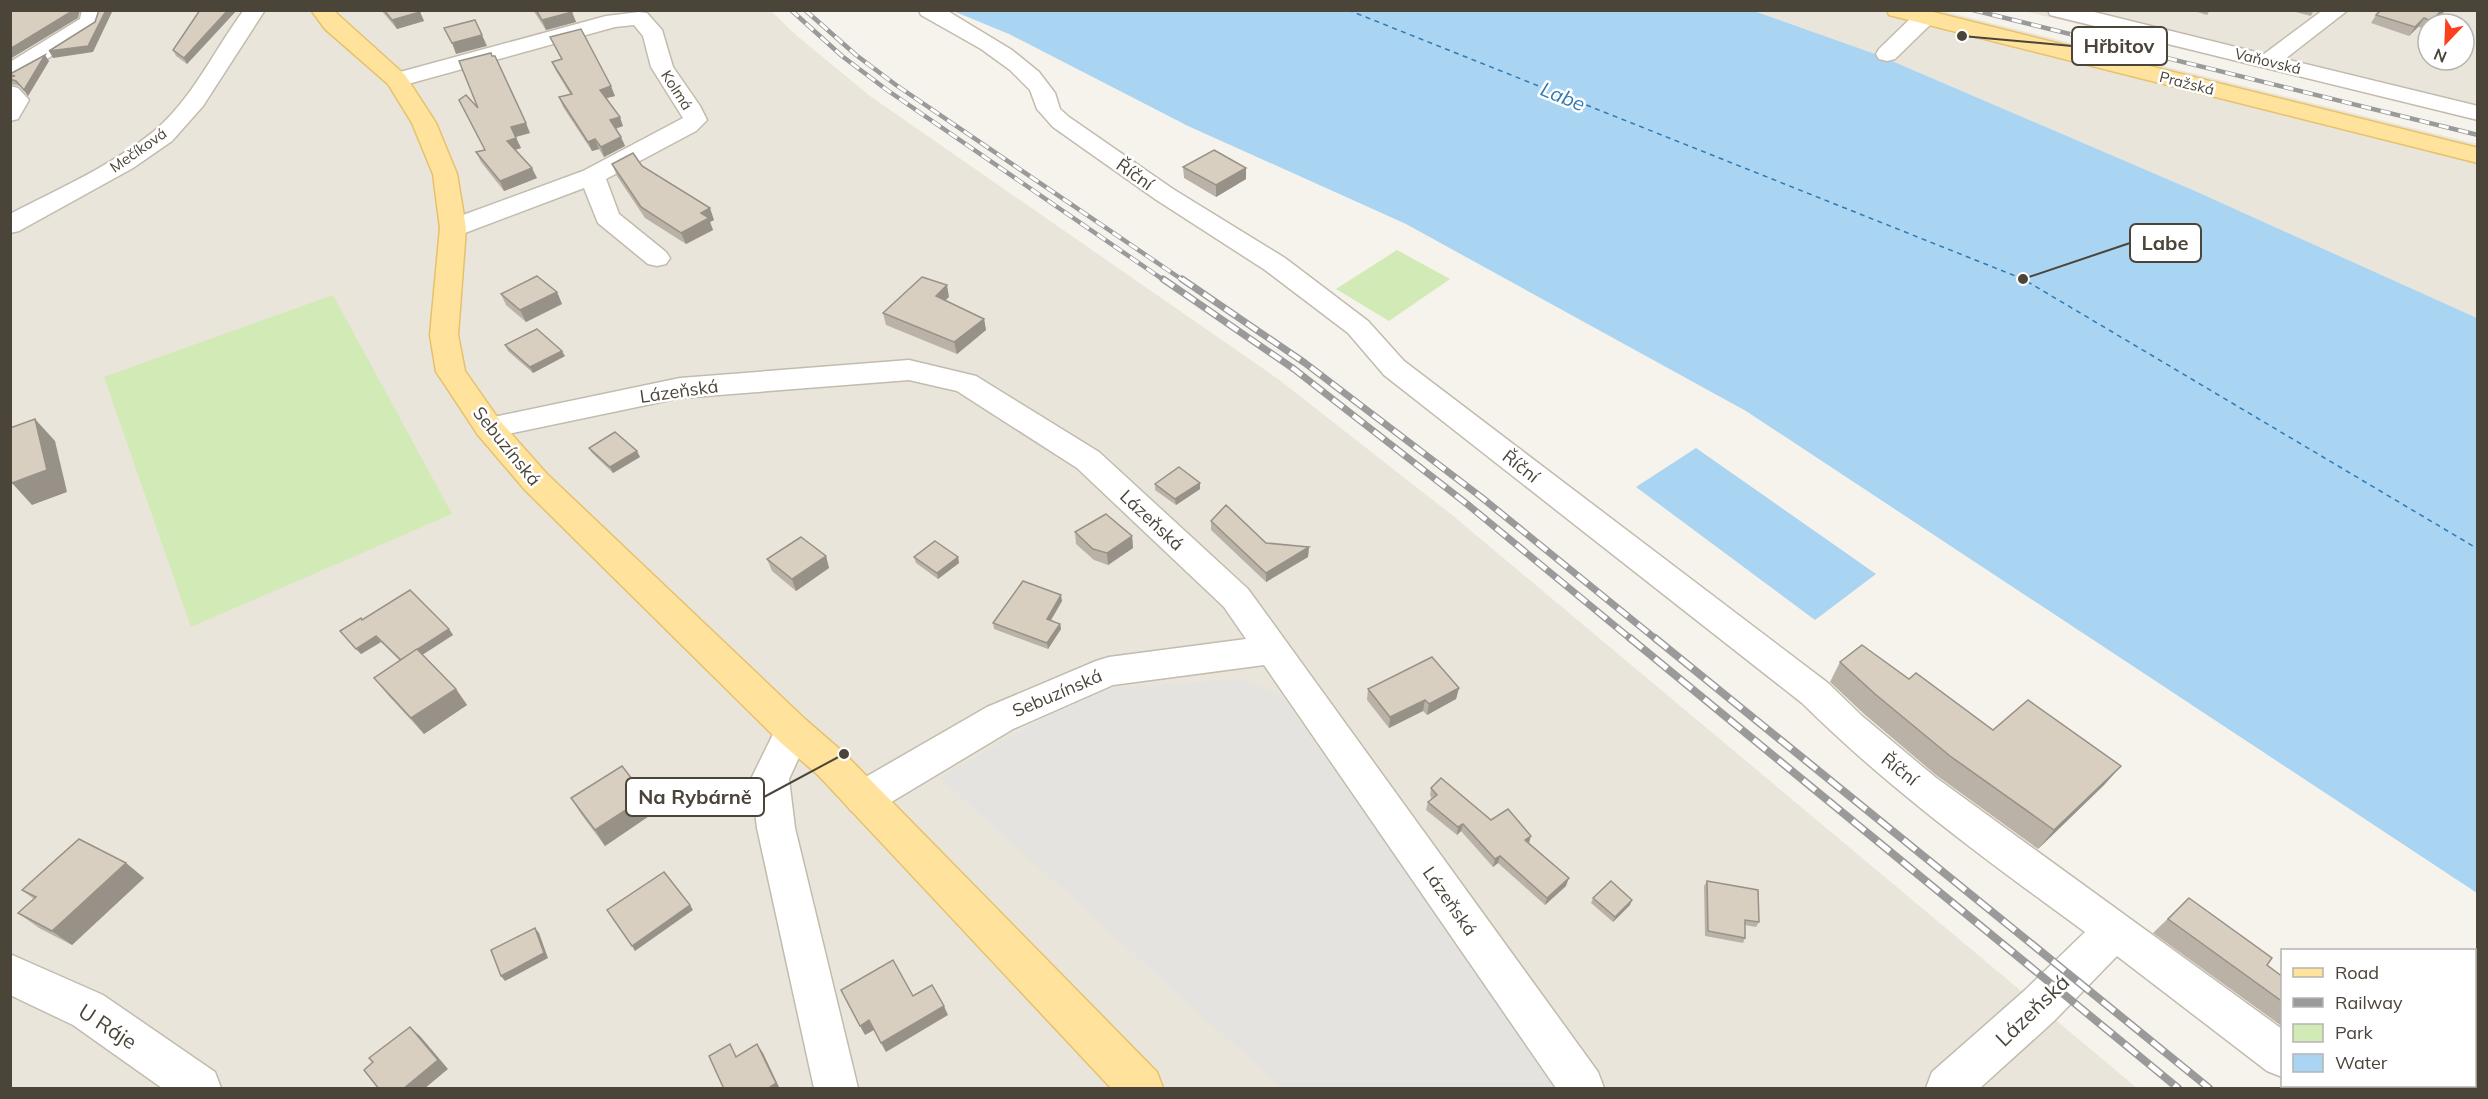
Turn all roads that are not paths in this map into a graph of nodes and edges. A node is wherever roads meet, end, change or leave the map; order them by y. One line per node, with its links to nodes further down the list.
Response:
1 (93, 10): 10 (street)
2 (255, 10): 17 (street, Mečíková)
3 (321, 10): 11 (main road, Sebuzínská)
4 (929, 10): 24 (street, Říční)
5 (2338, 10): 9 (street)
6 (2067, 11): 9 (street, Vaňovská)
7 (1909, 13): 8 (street); 15 (main road, Pražská)
8 (1887, 54)
9 (2268, 61): 13 (street, Vaňovská)
10 (10, 72)
11 (396, 80): 16 (street, Kolmá); 18 (main road, Sebuzínská)
12 (10, 93): 14 (street)
13 (2478, 113)
14 (10, 114)
15 (2478, 156)
16 (592, 176): 18 (street, Kolmá); 19 (street)
17 (10, 225)
18 (453, 228): 20 (main road, Sebuzínská)
19 (657, 258)
20 (489, 428): 21 (street, Lázeňská); 22 (main road, Sebuzínská)
21 (1272, 650): 23 (street, Sebuzínská); 30 (street, Lázeňská)
22 (793, 731): 23 (main road, Sebuzínská); 28 (street)
23 (864, 798): 29 (main road, Sebuzínská)
24 (2115, 930): 26 (street, Říční); 31 (street, Lázeňská)
25 (10, 974): 27 (street, U Ráje)
26 (2281, 1054)
27 (199, 1089)
28 (836, 1089)
29 (1141, 1089)
30 (1582, 1089)
31 (1948, 1089)

